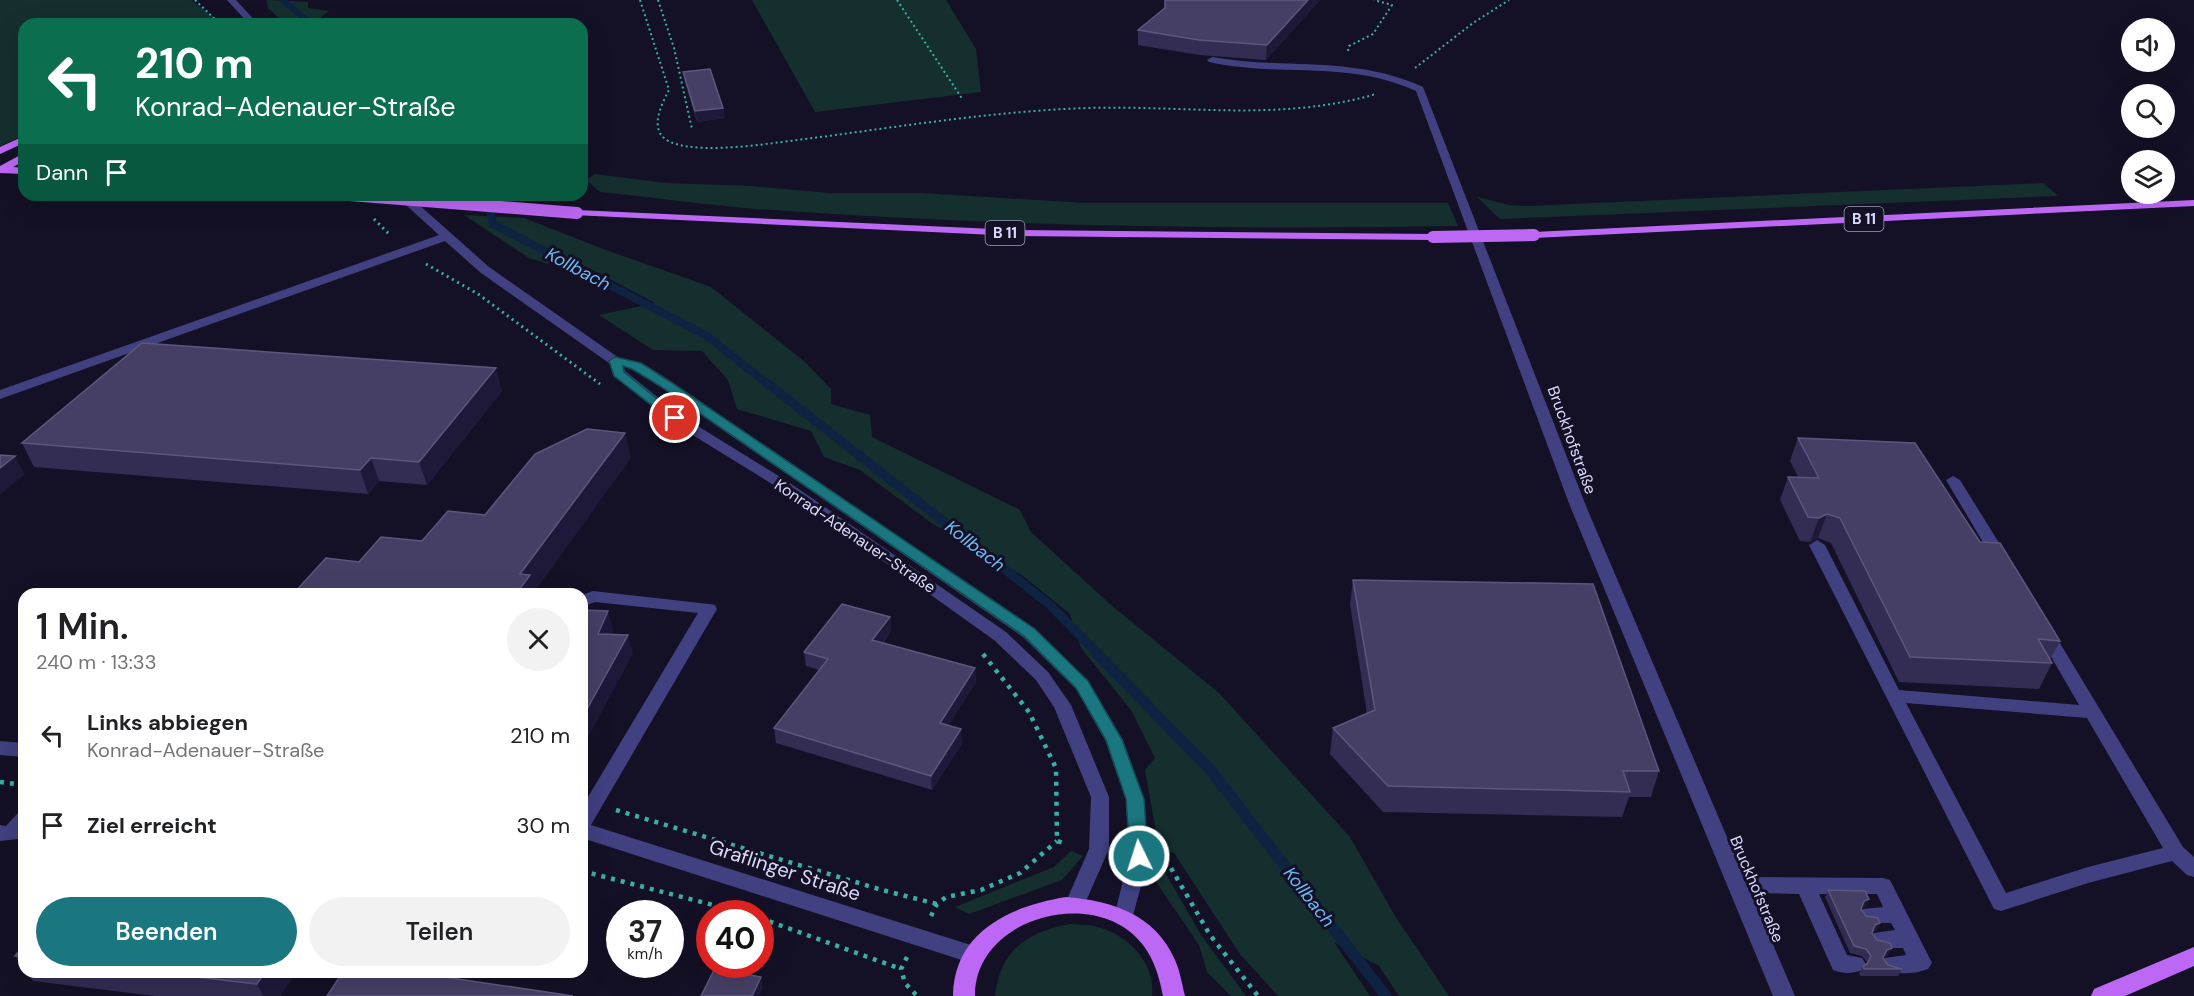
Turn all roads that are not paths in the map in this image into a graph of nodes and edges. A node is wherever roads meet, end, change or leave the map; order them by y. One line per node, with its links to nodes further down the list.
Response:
1 (231, 0): 2 (street)
2 (248, 18)
3 (1212, 60): 30 (street, Bruckhofstraße)
4 (18, 142): 5 (main road)
5 (0, 151)
6 (18, 160): 7 (main road)
7 (1, 170): 8 (main road)
8 (18, 171)
9 (408, 201): 12 (street, Konrad-Adenauer-Straße)
10 (426, 201): 11 (main road, B 11, bridge)
11 (2194, 203)
12 (448, 236): 13 (street, Konrad-Adenauer-Straße); 14 (street)
13 (615, 361): 32 (street, Konrad-Adenauer-Straße); 35 (street, Konrad-Adenauer-Straße)
14 (0, 395)
15 (1953, 480): 17 (street)
16 (1817, 545): 20 (street)
17 (2008, 571)
18 (588, 599): 24 (street)
19 (2038, 621): 21 (street)
20 (1893, 696): 21 (street); 28 (street)
21 (2093, 711): 28 (street)
22 (0, 748): 23 (street)
23 (18, 750)
24 (588, 814)
25 (18, 826): 26 (street)
26 (0, 832)
27 (588, 832): 38 (street, Graflinger Straße)
28 (2176, 852): 29 (street)
29 (2194, 870)
30 (1736, 885): 31 (street); 44 (street, Bruckhofstraße)
31 (1805, 885): 34 (street); 40 (street)
32 (1076, 904): 35 (main road); 38 (main road)
33 (1870, 915): 34 (street)
34 (1897, 915): 37 (street)
35 (1124, 917): 43 (main road)
36 (1881, 939): 37 (street)
37 (1909, 939): 41 (street)
38 (974, 955): 42 (main road)
39 (2194, 956): 45 (main road)
40 (1855, 964)
41 (1892, 964)
42 (964, 996)
43 (1174, 996)
44 (1784, 996)
45 (2102, 996)

